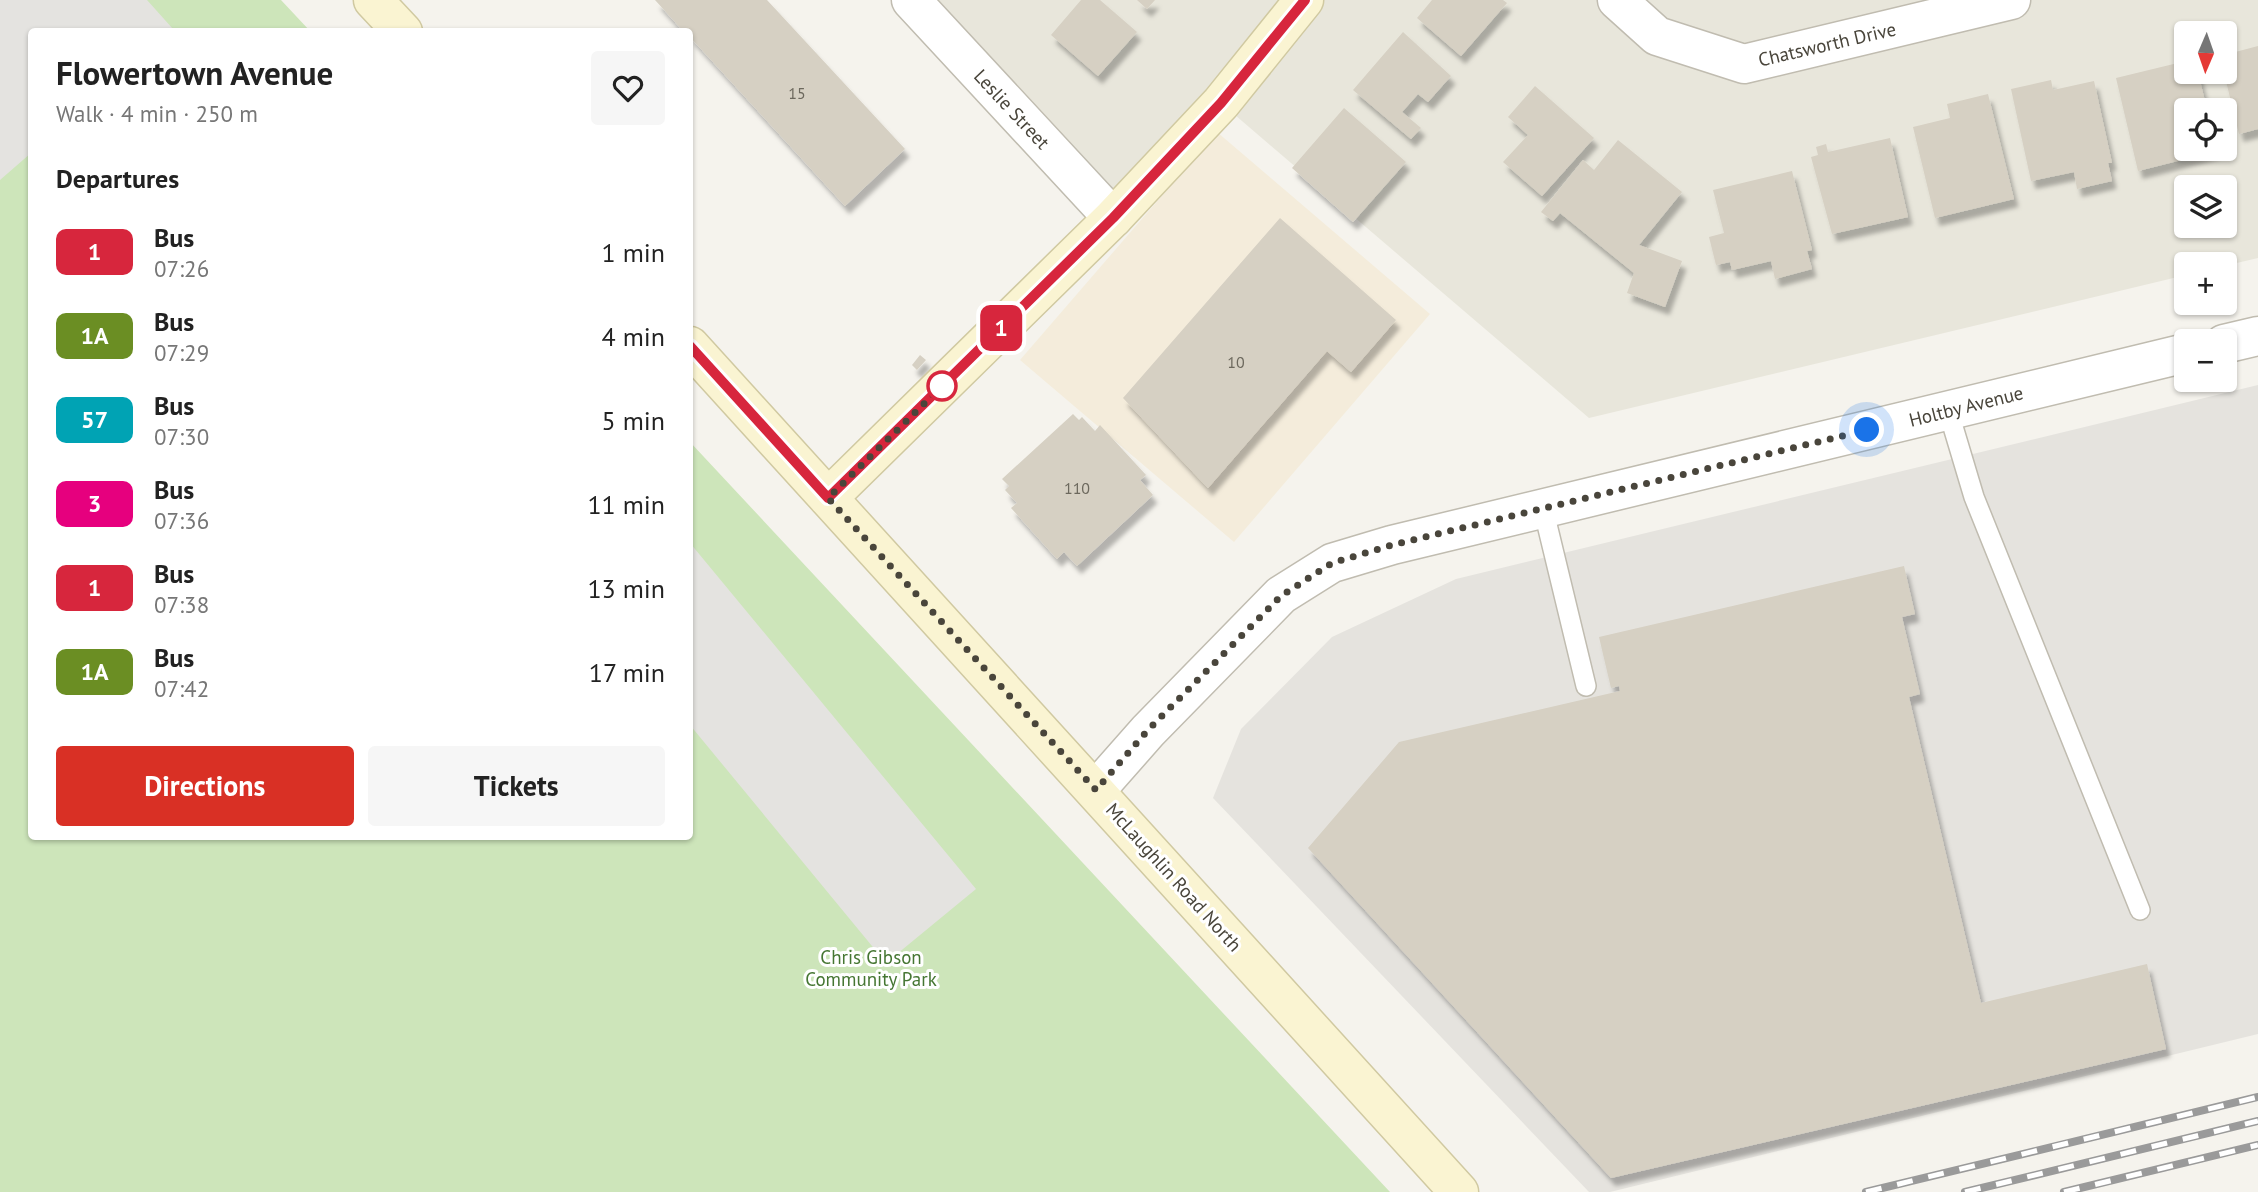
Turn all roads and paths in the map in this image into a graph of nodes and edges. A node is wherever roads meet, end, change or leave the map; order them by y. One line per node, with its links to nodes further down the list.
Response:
1 (373, 0): 6 (main road)
2 (911, 0): 7 (street, Leslie Street)
3 (1304, 0): 7 (main road)
4 (1616, 0): 5 (street, Chatsworth Drive)
5 (2011, 0)
6 (399, 28)
7 (1113, 218): 13 (main road)
8 (2258, 336): 9 (street)
9 (2237, 341)
10 (693, 349): 13 (main road, McLaughlin Road North)
11 (2174, 356): 12 (street, Holtby Avenue)
12 (1948, 411): 14 (street, Holtby Avenue); 17 (lane)
13 (828, 498): 16 (main road, McLaughlin Road North)
14 (1543, 508): 15 (lane); 16 (street, Holtby Avenue)
15 (1586, 686)
16 (1096, 790): 18 (main road, McLaughlin Road North)
17 (2140, 910)
18 (1459, 1192)

